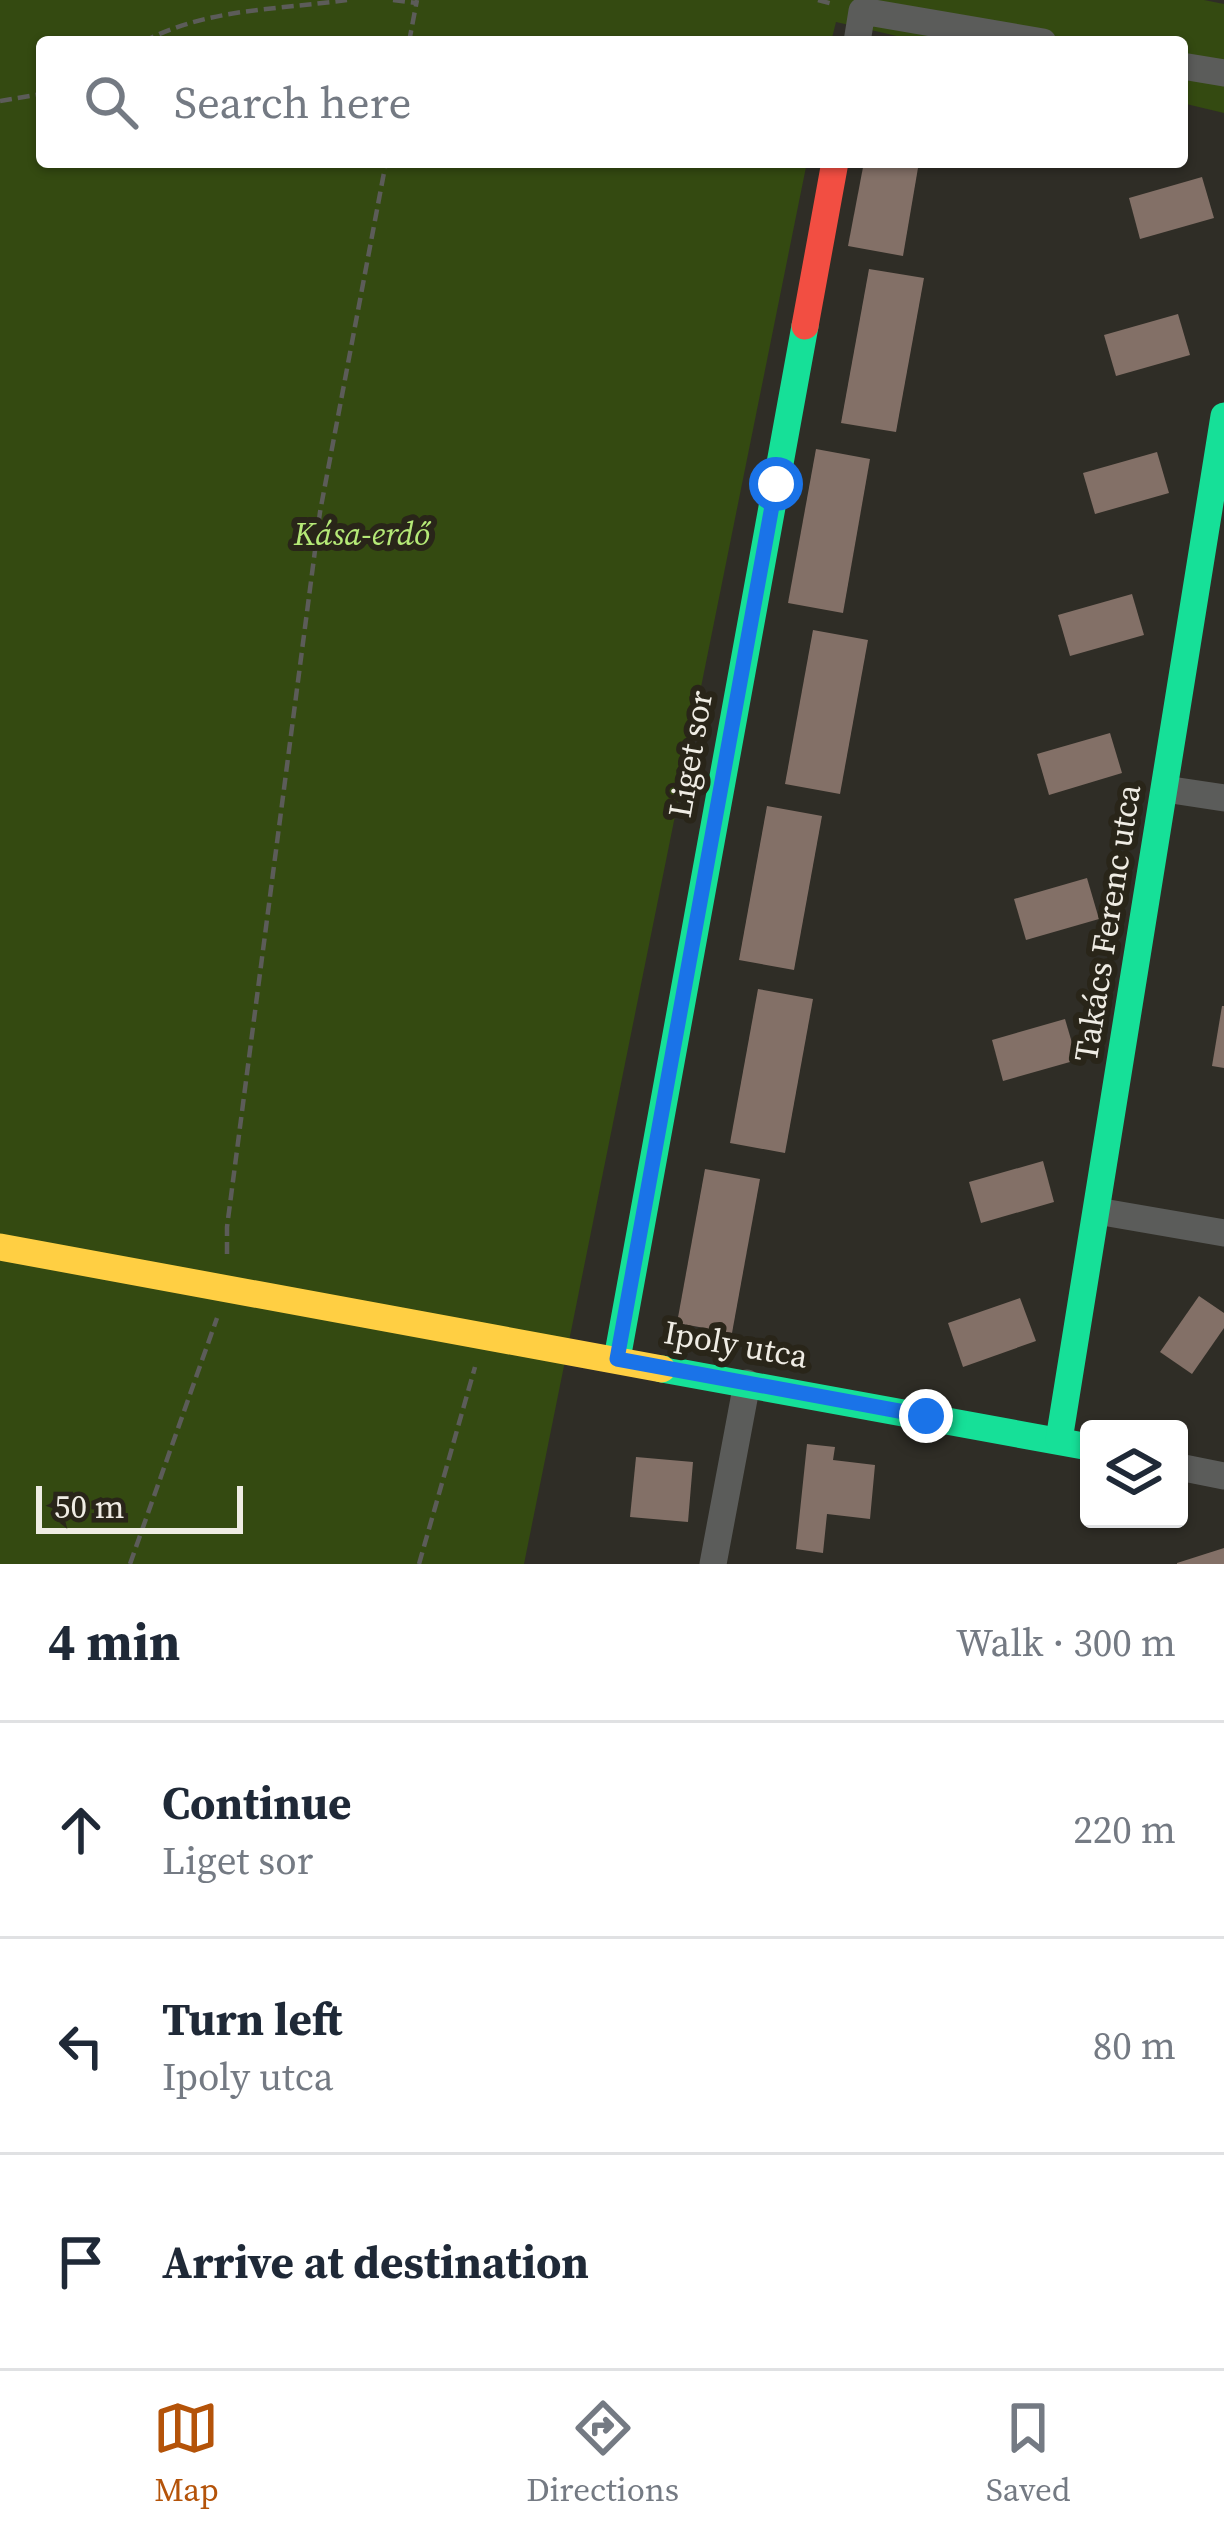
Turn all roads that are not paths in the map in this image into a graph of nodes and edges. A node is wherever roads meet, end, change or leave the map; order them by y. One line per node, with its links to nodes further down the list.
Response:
1 (858, 36): 2 (street)
2 (1008, 36)
3 (1188, 67): 4 (street)
4 (1224, 73)
5 (834, 168): 12 (street, Liget sor)
6 (1224, 416): 7 (street, Takács Ferenc utca)
7 (1165, 789): 8 (street); 9 (street, Takács Ferenc utca)
8 (1224, 799)
9 (1096, 1211): 10 (street); 14 (street, Takács Ferenc utca)
10 (1224, 1233)
11 (0, 1247): 12 (street, Ipoly utca)
12 (617, 1359): 13 (street, Ipoly utca)
13 (747, 1383): 14 (street, Ipoly utca); 18 (street)
14 (1059, 1440): 15 (street, Ipoly utca)
15 (1080, 1445)
16 (1188, 1469): 17 (street)
17 (1224, 1477)
18 (713, 1564)

